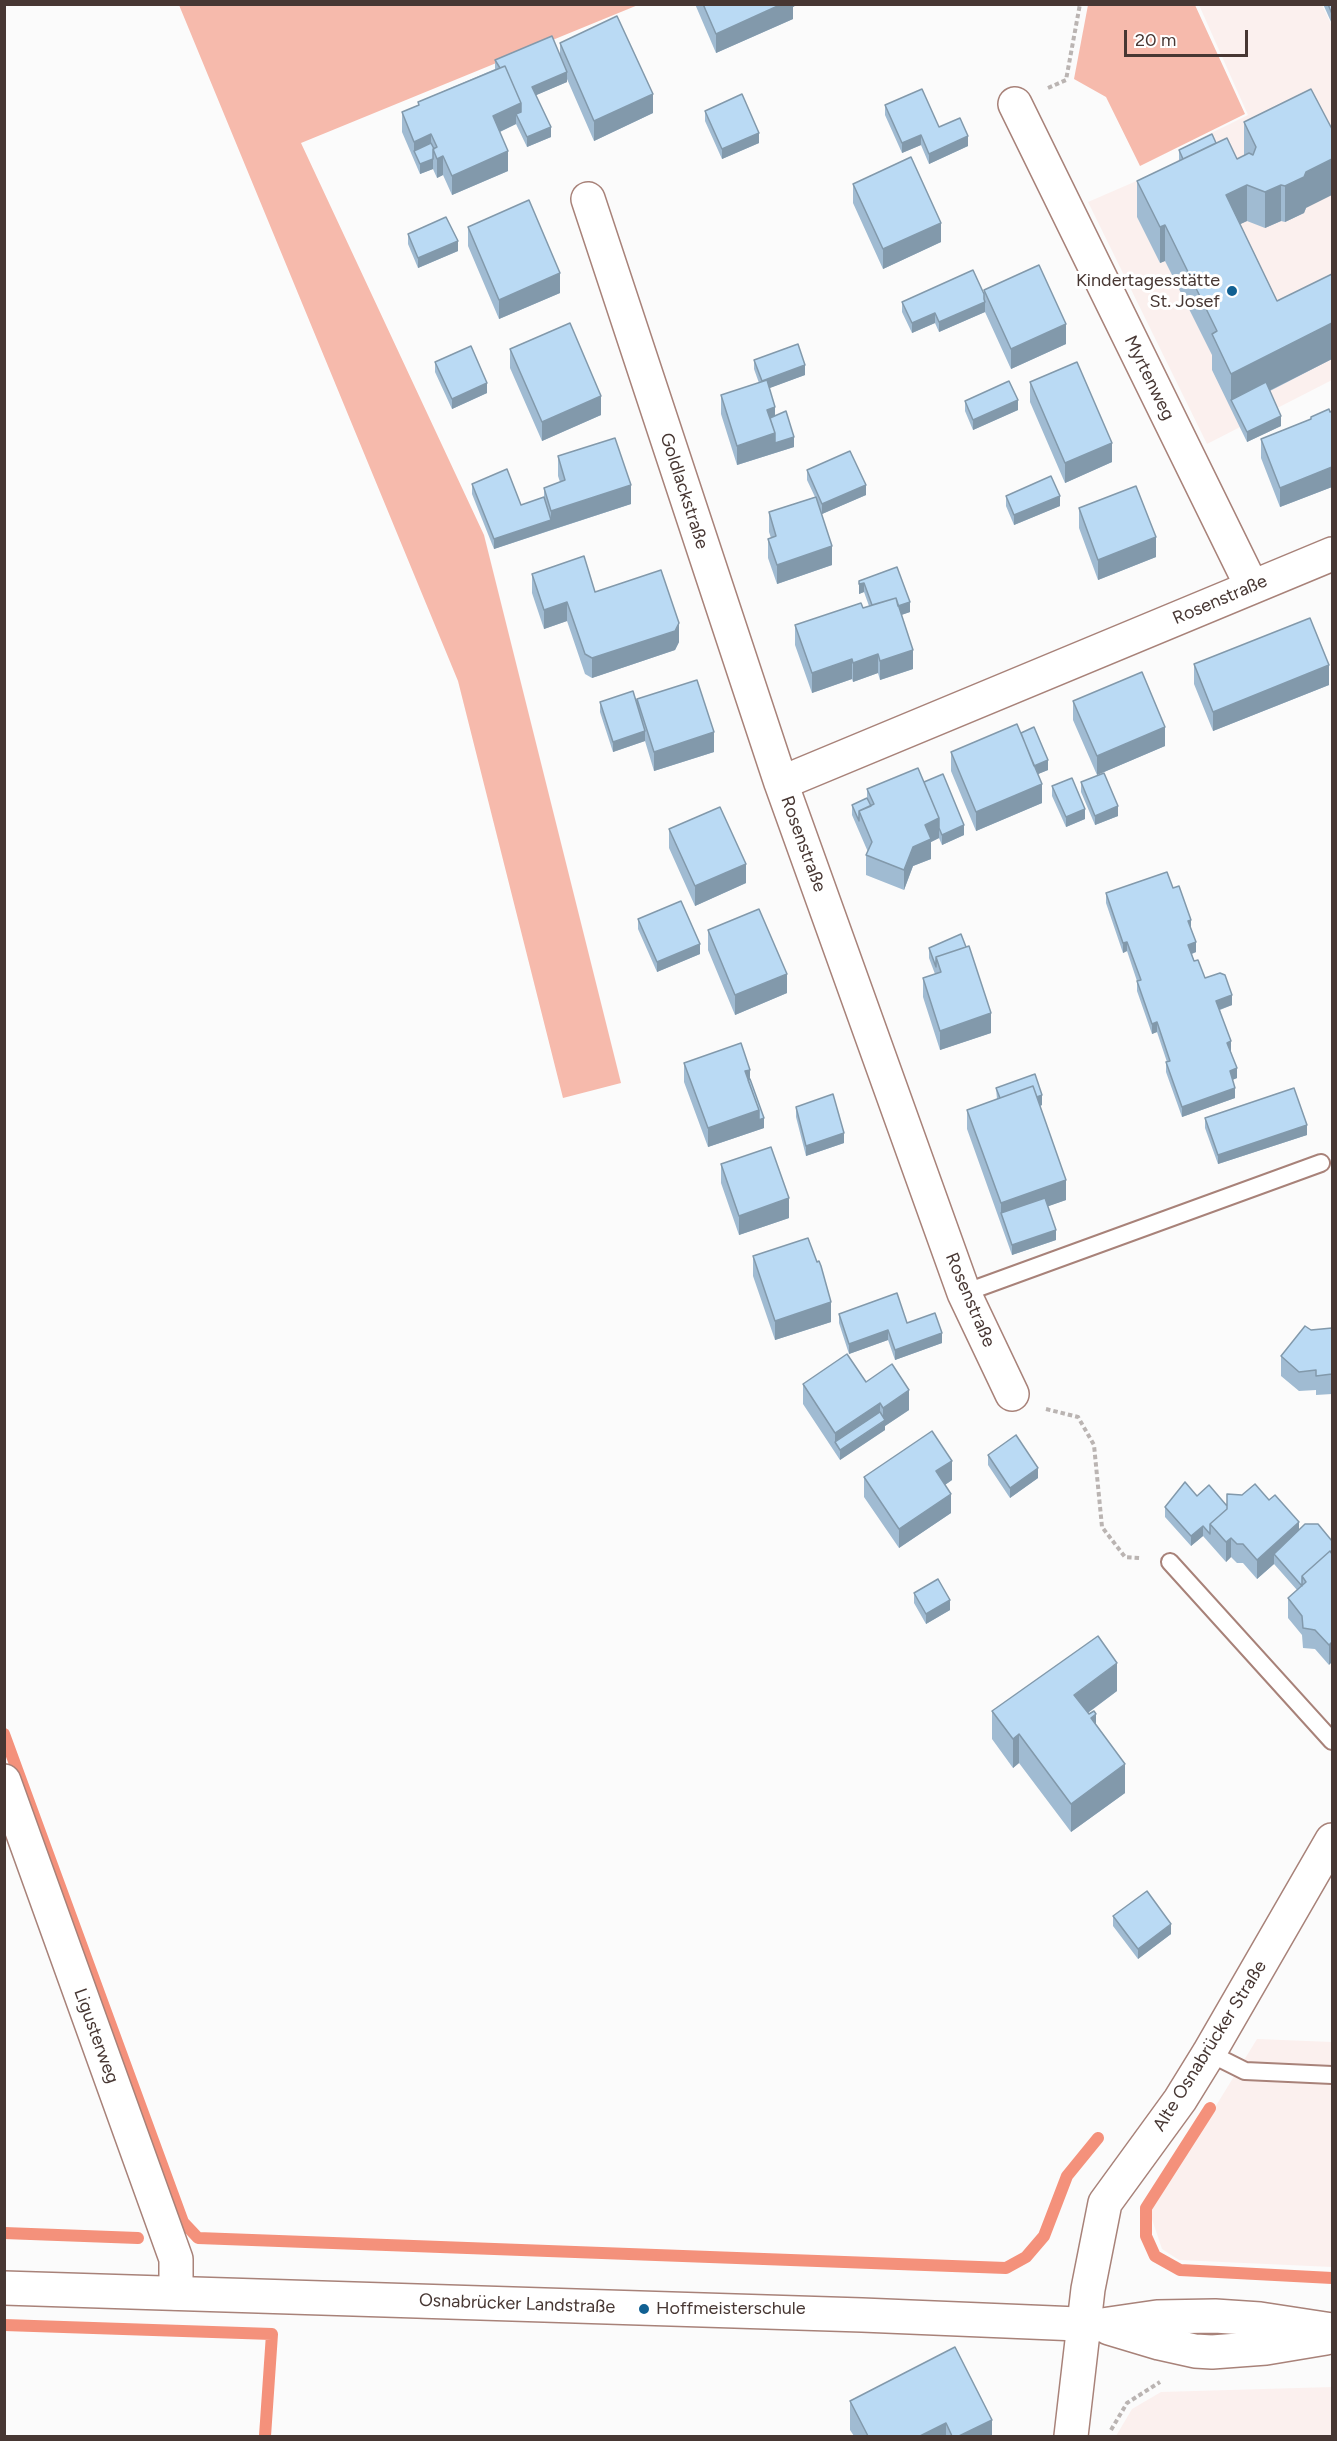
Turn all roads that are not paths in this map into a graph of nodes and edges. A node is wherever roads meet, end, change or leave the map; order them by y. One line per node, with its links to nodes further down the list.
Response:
1 (1015, 104): 4 (street, Myrtenweg)
2 (588, 200): 5 (street, Goldlackstraße)
3 (1332, 554): 4 (street, Rosenstraße)
4 (1252, 586): 5 (street, Rosenstraße)
5 (781, 783): 7 (street, Rosenstraße)
6 (1321, 1163): 7 (lane)
7 (964, 1293): 8 (street, Rosenstraße)
8 (1012, 1394)
9 (1170, 1562): 10 (lane)
10 (1332, 1741)
11 (4, 1781): 16 (street, Ligusterweg)
12 (1328, 1857): 13 (street, Alte Osnabrücker Straße)
13 (1209, 2054): 14 (lane); 17 (street, Alte Osnabrücker Straße)
14 (1332, 2075)
15 (4, 2288): 16 (street, Osnabrücker Landstraße)
16 (176, 2293): 17 (street, Osnabrücker Landstraße)
17 (1093, 2325): 18 (street, Osnabrücker Landstraße); 19 (street, Osnabrücker Landstraße); 20 (street, Alte Osnabrücker Straße)
18 (1332, 2330)
19 (1332, 2337)
20 (1071, 2436)

